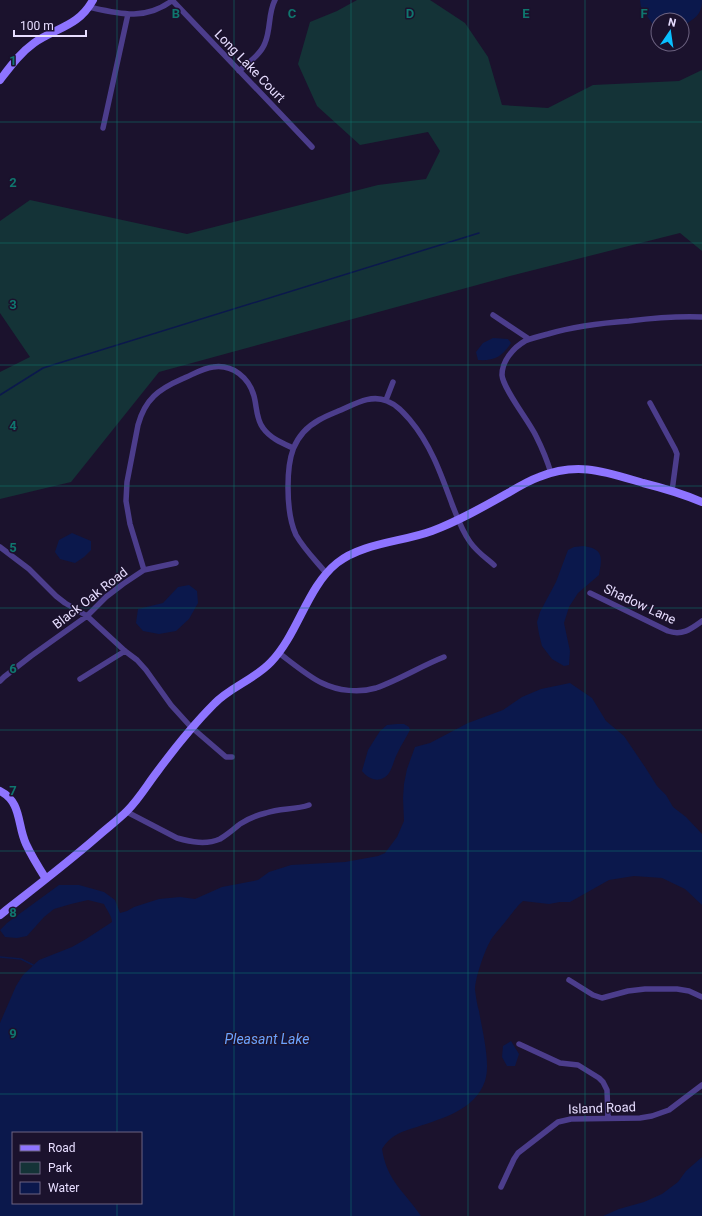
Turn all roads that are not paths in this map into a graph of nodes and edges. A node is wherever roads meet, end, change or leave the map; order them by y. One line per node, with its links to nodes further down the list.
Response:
1 (173, 0): 4 (street); 5 (street, Long Lake Court)
2 (275, 0): 5 (street)
3 (91, 3): 4 (street); 6 (street)
4 (128, 14): 7 (street)
5 (239, 70): 8 (street, Long Lake Court)
6 (0, 80)
7 (103, 128)
8 (312, 147)
9 (493, 315): 11 (street)
10 (702, 317): 11 (street)
11 (529, 339): 16 (street)
12 (393, 382): 13 (street)
13 (386, 400): 15 (street); 19 (street)
14 (650, 403): 17 (street)
15 (293, 448): 23 (street, Black Oak Road); 24 (street)
16 (551, 473): 17 (street); 19 (street)
17 (672, 491): 18 (street)
18 (702, 502)
19 (458, 519): 22 (street); 24 (street)
20 (0, 547): 26 (street)
21 (176, 563): 23 (street)
22 (494, 565)
23 (144, 570): 26 (street, Black Oak Road)
24 (326, 573): 29 (street)
25 (590, 593): 27 (street, Shadow Lane)
26 (87, 616): 28 (street); 32 (street, Black Oak Road)
27 (702, 621)
28 (125, 651): 31 (street); 33 (street)
29 (279, 653): 30 (street); 33 (street)
30 (444, 657)
31 (80, 679)
32 (0, 681)
33 (192, 728): 34 (street); 37 (street)
34 (232, 757)
35 (0, 791): 38 (street)
36 (309, 805): 37 (street)
37 (127, 812): 38 (street)
38 (46, 879): 39 (street)
39 (0, 915)
40 (569, 980): 41 (street)
41 (702, 997)
42 (519, 1044): 44 (street)
43 (702, 1085): 44 (street, Island Road)
44 (608, 1118): 45 (street, Island Road)
45 (502, 1187)

